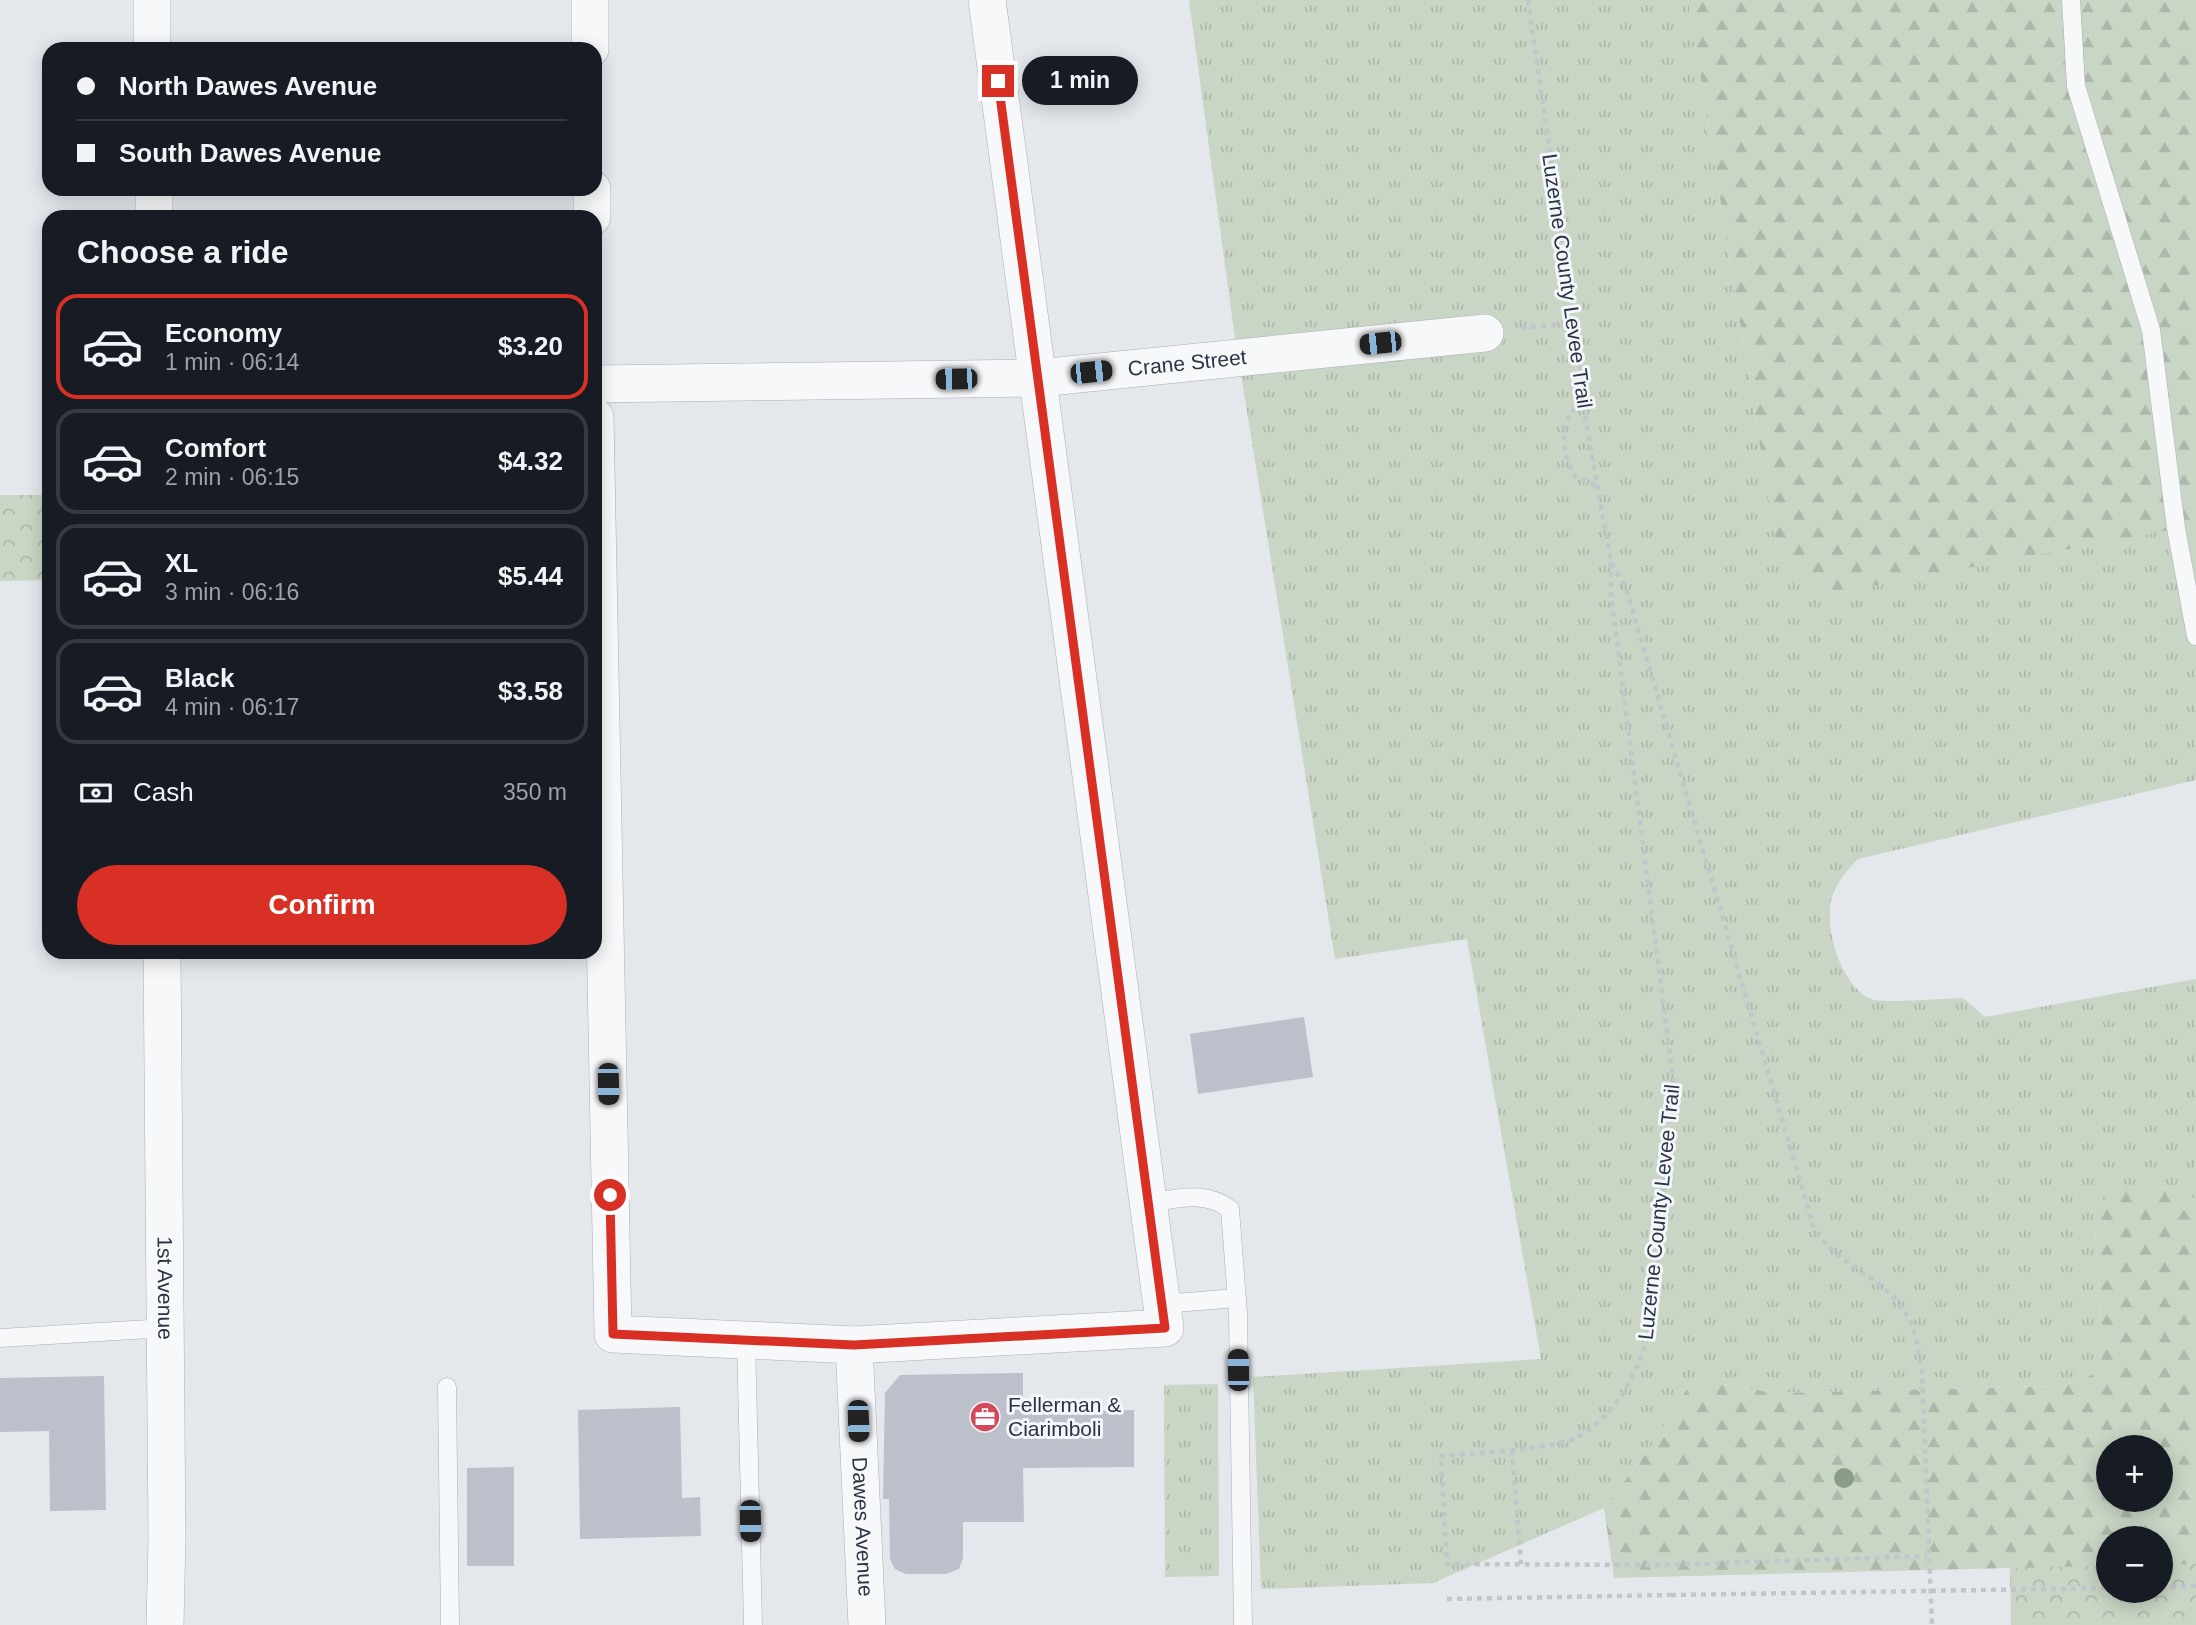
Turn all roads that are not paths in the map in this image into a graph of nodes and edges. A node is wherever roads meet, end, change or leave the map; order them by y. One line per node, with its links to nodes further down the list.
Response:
1 (152, 0): 5 (street)
2 (590, 0): 6 (street)
3 (987, 0): 8 (street)
4 (2071, 0): 10 (lane)
5 (152, 42)
6 (590, 42)
7 (1485, 333): 8 (street, Crane Street)
8 (1039, 377): 9 (street, Crane Street); 13 (street)
9 (602, 384)
10 (2196, 636)
11 (602, 773): 18 (street)
12 (162, 959): 16 (street, 1st Avenue)
13 (1148, 1203): 14 (lane); 15 (street)
14 (1237, 1298): 15 (lane); 25 (lane)
15 (1162, 1304): 19 (street)
16 (166, 1328): 17 (lane); 21 (street, 1st Avenue)
17 (0, 1338)
18 (746, 1340): 19 (street); 23 (lane)
19 (854, 1345): 24 (street, Dawes Avenue)
20 (447, 1387): 22 (lane)
21 (165, 1625)
22 (450, 1625)
23 (753, 1625)
24 (867, 1625)
25 (1243, 1625)

